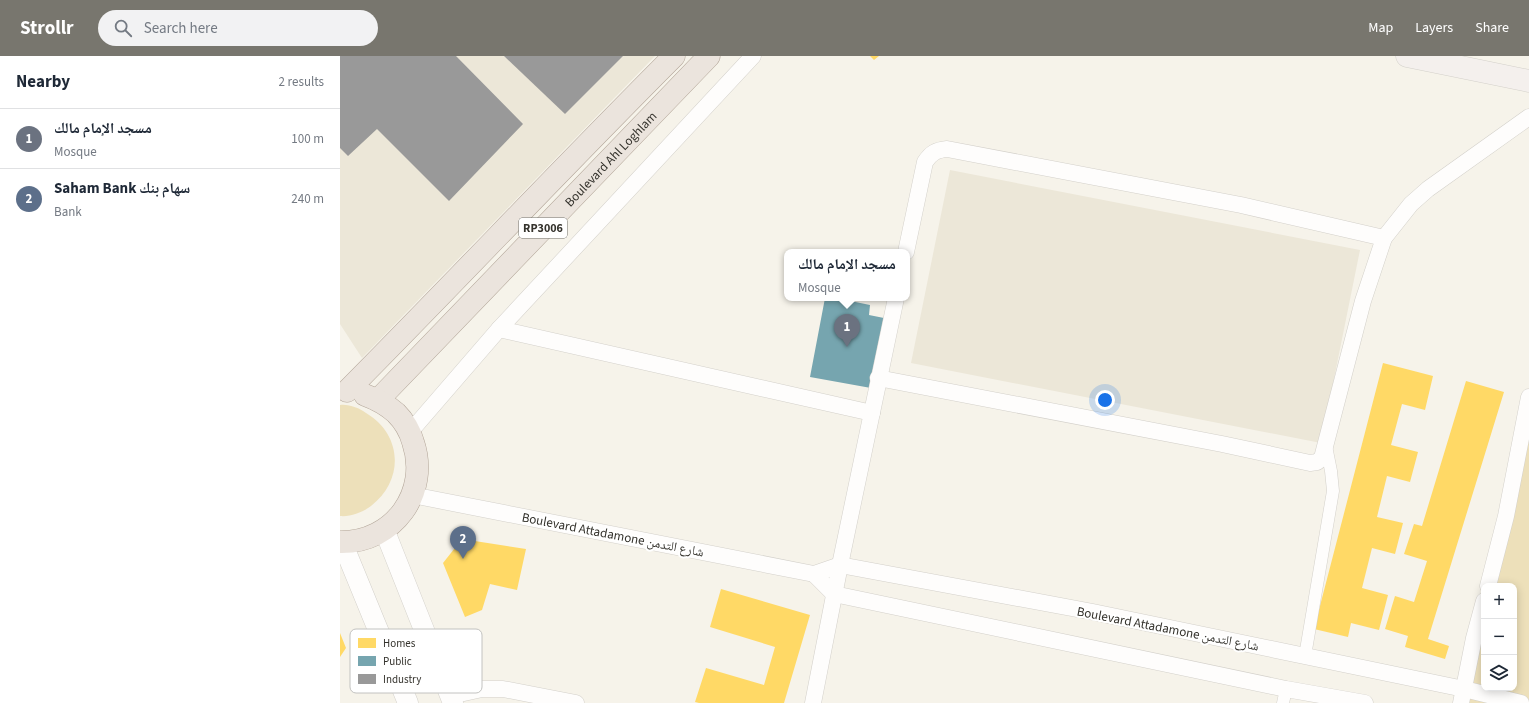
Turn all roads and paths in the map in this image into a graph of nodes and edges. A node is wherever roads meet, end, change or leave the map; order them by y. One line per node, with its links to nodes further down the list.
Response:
1 (674, 56): 13 (main road, Boulevard Ahl Loghlam / RP3006)
2 (709, 56): 15 (main road, Boulevard Ahl Loghlam / RP3006)
3 (753, 56): 11 (street)
4 (1407, 56): 5 (main road)
5 (1442, 60): 6 (main road)
6 (1529, 81)
7 (1529, 117): 8 (street)
8 (1384, 238): 9 (street); 18 (street)
9 (907, 249)
10 (895, 301): 12 (street)
11 (499, 329): 16 (street); 17 (street)
12 (878, 378): 16 (street); 18 (street)
13 (344, 392): 15 (main road, RP3006)
14 (1529, 397): 24 (street)
15 (378, 400): 17 (main road, RP3006)
16 (872, 413): 22 (street)
17 (410, 432): 19 (main road, RP3006)
18 (1326, 446): 29 (street)
19 (412, 495): 20 (main road, RP3006); 23 (street, Boulevard Attadamone شارع التدمن)
20 (384, 529): 21 (main road, RP3006); 28 (street)
21 (341, 542): 27 (street)
22 (840, 565): 23 (street, Boulevard Attadamone شارع التدمن); 25 (street); 29 (street, Boulevard Attadamone شارع التدمن)
23 (814, 574): 25 (street)
24 (1489, 583)
25 (834, 594): 33 (street); 38 (street)
26 (1481, 614): 34 (street)
27 (377, 629)
28 (424, 629)
29 (1305, 656): 34 (street, Boulevard Attadamone شارع التدمن)
30 (482, 689): 37 (street)
31 (404, 693): 36 (street)
32 (470, 693): 35 (street)
33 (1284, 696): 39 (street)
34 (1462, 696): 40 (street, Boulevard Attadamone شارع التدمن)
35 (452, 699)
36 (408, 703)
37 (576, 703)
38 (813, 703)
39 (1365, 703)
40 (1521, 703)

